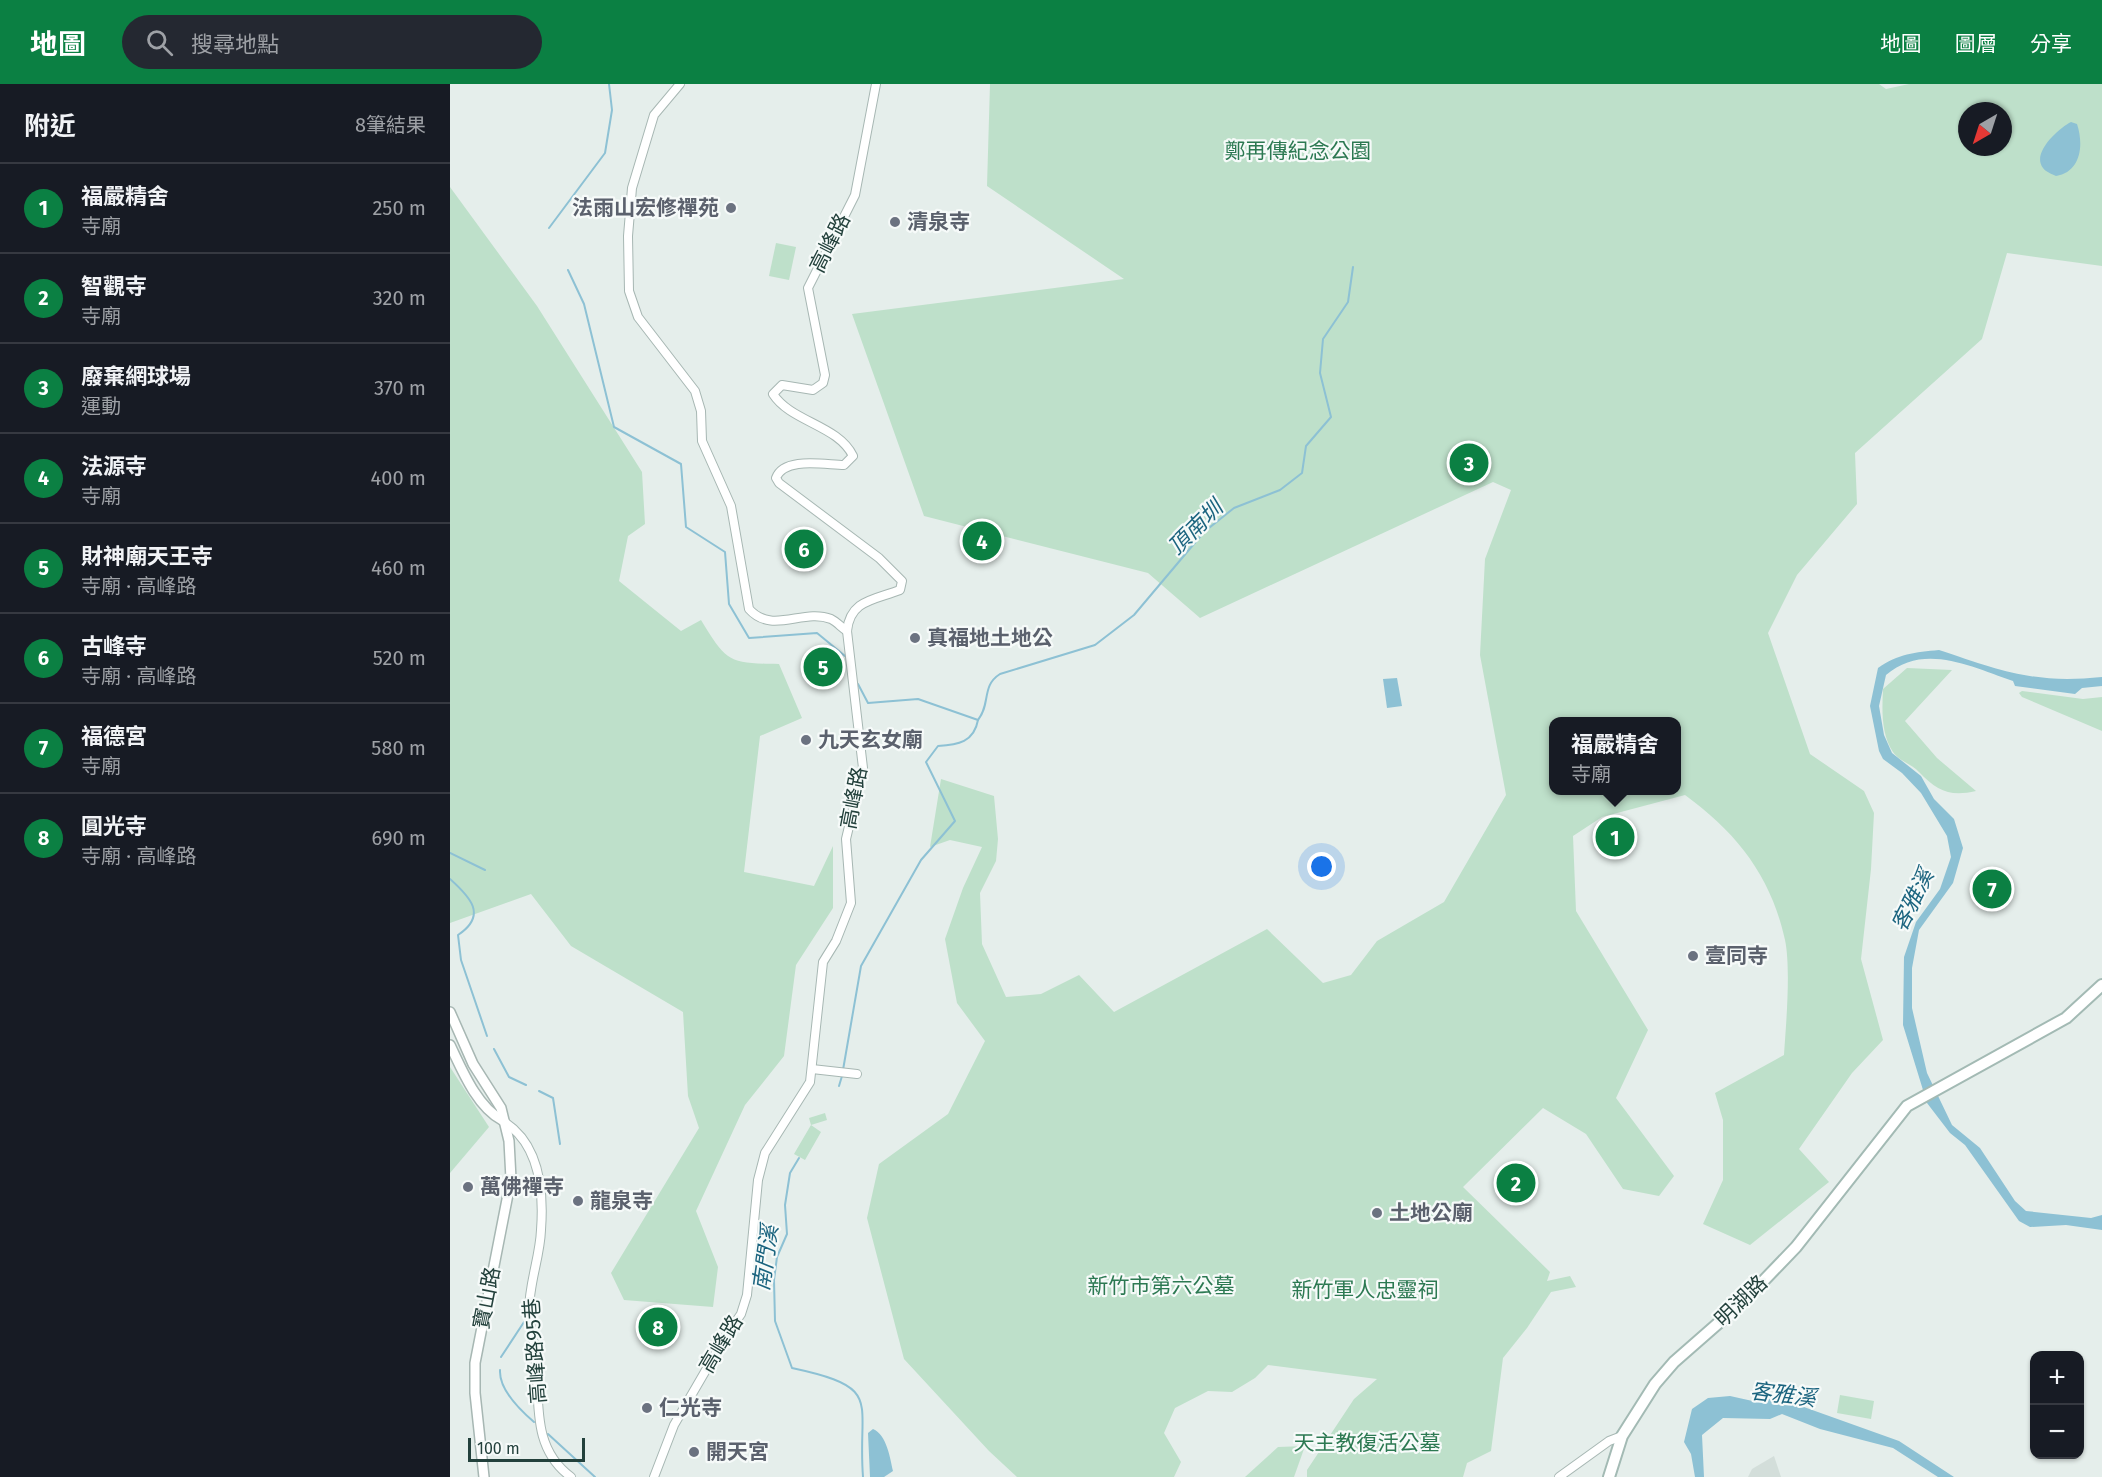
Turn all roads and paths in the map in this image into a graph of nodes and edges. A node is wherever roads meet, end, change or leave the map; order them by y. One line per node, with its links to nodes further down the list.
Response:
1 (680, 84): 3 (street)
2 (876, 84): 3 (street, 高峰路)
3 (847, 632): 7 (street, 高峰路)
4 (2102, 985): 10 (main road, 明湖路)
5 (450, 1012): 9 (street, 寶山路)
6 (450, 1045): 9 (street)
7 (812, 1069): 8 (street); 13 (street, 高峰路)
8 (857, 1074)
9 (502, 1120): 11 (street, 寶山路); 12 (street, 高峰路95巷)
10 (1622, 1436): 14 (street, 明湖路); 15 (main road)
11 (484, 1477)
12 (571, 1477)
13 (654, 1477)
14 (1559, 1477)
15 (1609, 1477)

